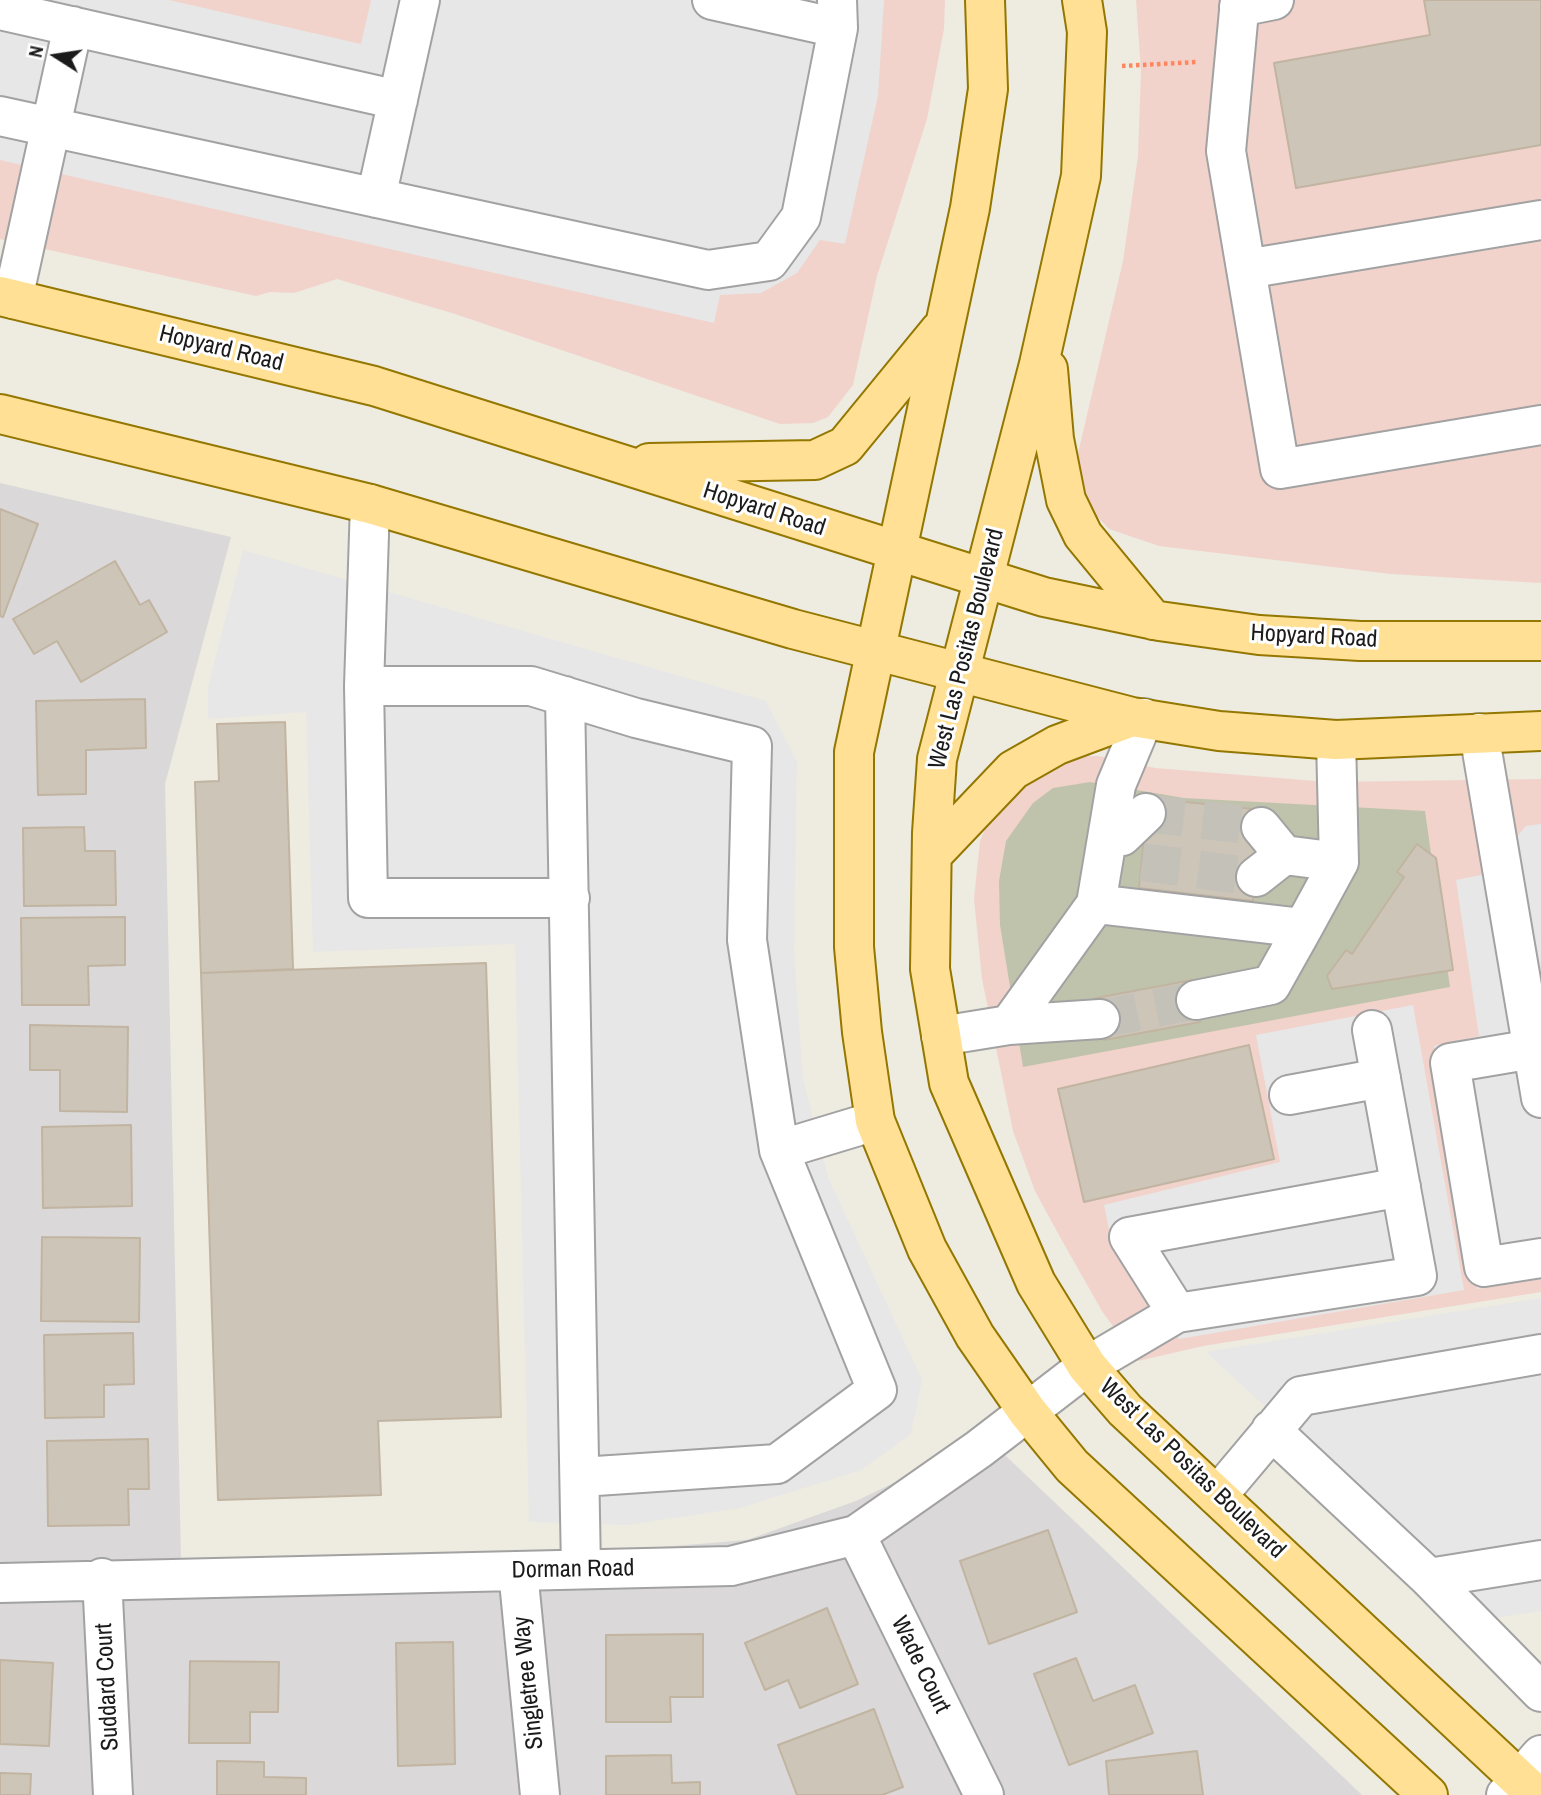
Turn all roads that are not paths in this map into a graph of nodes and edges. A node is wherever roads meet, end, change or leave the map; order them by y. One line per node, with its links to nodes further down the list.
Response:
1 (420, 0): 9 (street)
2 (712, 0): 7 (street)
3 (985, 0): 16 (main road)
4 (1082, 0): 17 (main road, West Las Positas Boulevard)
5 (1251, 2): 14 (street)
6 (0, 10): 8 (street)
7 (837, 14): 12 (street)
8 (73, 26): 9 (street); 11 (street)
9 (398, 100): 12 (street)
10 (0, 116): 11 (street)
11 (51, 127): 12 (street); 15 (street)
12 (376, 198)
13 (1541, 220): 14 (street)
14 (1246, 269): 19 (street)
15 (7, 298): 20 (main road, Hopyard Road)
16 (944, 326): 20 (main road); 22 (main road)
17 (1045, 335): 23 (main road, West Las Positas Boulevard); 24 (main road)
18 (0, 414): 21 (main road)
19 (1541, 425)
20 (618, 463): 22 (main road, Hopyard Road)
21 (370, 504): 26 (main road); 28 (street)
22 (895, 551): 23 (main road, Hopyard Road); 26 (main road)
23 (983, 578): 24 (main road, Hopyard Road); 27 (main road, West Las Positas Boulevard)
24 (1153, 620): 25 (main road, Hopyard Road)
25 (1541, 641)
26 (874, 650): 27 (main road); 49 (main road)
27 (960, 671): 30 (main road); 35 (main road, West Las Positas Boulevard)
28 (364, 686): 29 (street); 37 (street)
29 (565, 696): 37 (street); 50 (street)
30 (1138, 718): 33 (main road); 35 (main road); 38 (street)
31 (1541, 731): 32 (main road)
32 (1479, 733): 33 (main road); 45 (street)
33 (1336, 740): 36 (street)
34 (1267, 853): 36 (street)
35 (932, 855): 44 (main road, West Las Positas Boulevard)
36 (1339, 862): 39 (street)
37 (570, 898): 58 (street)
38 (1096, 904): 39 (street); 42 (street)
39 (1303, 928): 40 (street)
40 (1196, 1000)
41 (1100, 1019): 42 (street)
42 (1009, 1026): 44 (street)
43 (1372, 1030): 46 (street)
44 (941, 1036): 55 (main road, West Las Positas Boulevard)
45 (1533, 1049): 48 (street); 52 (street)
46 (1381, 1078): 47 (street); 51 (street)
47 (1289, 1095)
48 (1541, 1098)
49 (875, 1121): 50 (street); 56 (main road)
50 (779, 1150): 58 (street)
51 (1401, 1187): 53 (street); 53 (street)
52 (1541, 1258)
53 (1177, 1313): 55 (street, Dorman Road)
54 (1541, 1354): 57 (street)
55 (1087, 1366): 56 (street, Dorman Road); 59 (main road, West Las Positas Boulevard)
56 (1027, 1411): 60 (street, Dorman Road); 72 (main road)
57 (1271, 1430): 59 (street); 65 (street)
58 (581, 1477): 62 (street)
59 (1217, 1496): 68 (main road, West Las Positas Boulevard)
60 (856, 1535): 62 (street, Dorman Road); 71 (street, Wade Court)
61 (1541, 1560): 65 (street)
62 (580, 1569): 63 (street, Dorman Road)
63 (518, 1571): 64 (street, Dorman Road); 70 (street, Singletree Way)
64 (102, 1578): 66 (street, Dorman Road); 69 (street, Suddard Court)
65 (1429, 1578): 67 (street)
66 (0, 1583)
67 (1541, 1692)
68 (1525, 1781)
69 (113, 1795)
70 (540, 1795)
71 (984, 1795)
72 (1428, 1795)

